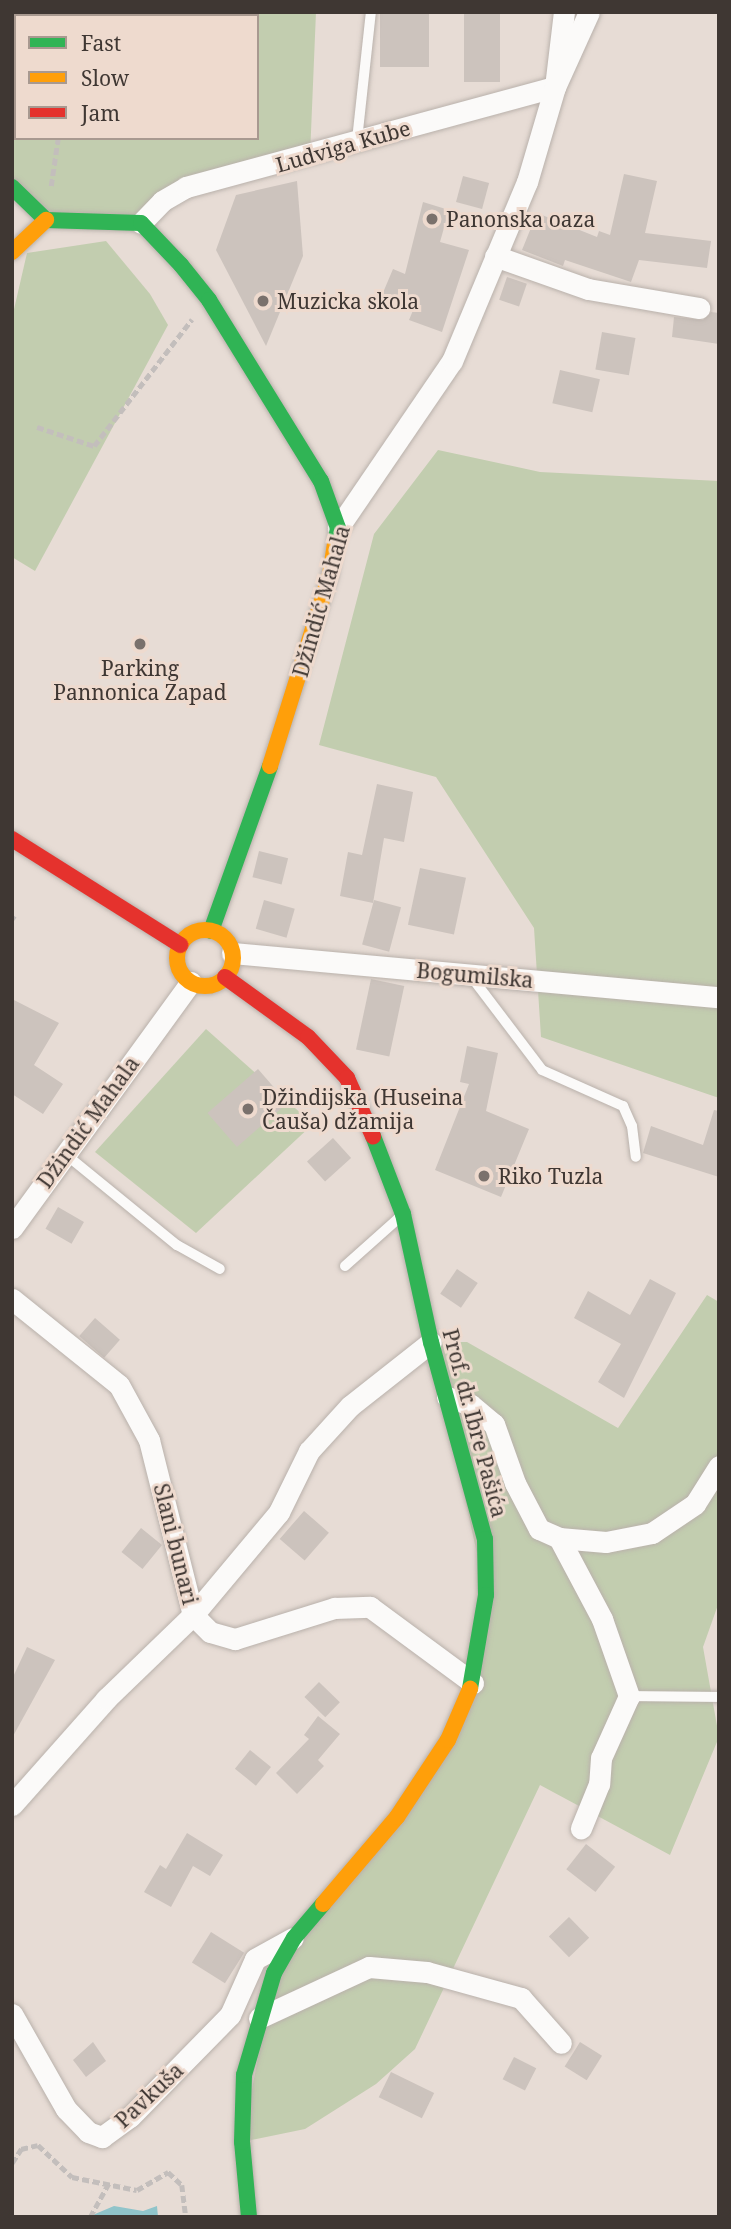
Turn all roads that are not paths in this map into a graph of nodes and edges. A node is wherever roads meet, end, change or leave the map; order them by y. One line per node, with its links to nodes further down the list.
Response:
1 (372, 12): 5 (lane)
2 (564, 12): 4 (street, Džindić Mahala)
3 (589, 12): 4 (street)
4 (555, 88): 5 (street, Ludviga Kube); 10 (street, Džindić Mahala)
5 (357, 140): 8 (street, Ludviga Kube)
6 (12, 187): 7 (street)
7 (46, 220): 8 (street); 9 (street)
8 (141, 223): 12 (street)
9 (12, 253)
10 (495, 256): 11 (street); 12 (street, Džindić Mahala)
11 (699, 308)
12 (338, 527): 14 (street, Džindić Mahala)
13 (12, 839): 15 (street)
14 (211, 932): 15 (street); 16 (street)
15 (180, 945): 19 (street)
16 (232, 953): 17 (street, Bogumilska); 18 (street)
17 (470, 975): 20 (street, Bogumilska); 22 (lane)
18 (225, 977): 19 (street); 23 (street, Prof. dr. Ibre Pašića)
19 (191, 982): 21 (street, Džindić Mahala)
20 (719, 996)
21 (64, 1153): 24 (street, Džindić Mahala); 26 (lane)
22 (636, 1157)
23 (403, 1214): 25 (lane); 28 (street, Prof. dr. Ibre Pašića)
24 (12, 1228)
25 (345, 1266)
26 (220, 1269)
27 (12, 1299): 32 (street, Slani bunari)
28 (430, 1342): 29 (street, Prof. dr. Ibre Pašića); 32 (street)
29 (447, 1397): 31 (street); 33 (street, Prof. dr. Ibre Pašića)
30 (719, 1465): 31 (street)
31 (559, 1538): 34 (street)
32 (193, 1615): 33 (street, Slani bunari); 36 (street)
33 (473, 1683): 38 (street, Prof. dr. Ibre Pašića)
34 (629, 1696): 35 (lane); 37 (street)
35 (719, 1697)
36 (12, 1805)
37 (581, 1828)
38 (295, 1938): 39 (street, Pavkuša); 40 (street, Prof. dr. Ibre Pašića)
39 (12, 2014)
40 (259, 2018): 41 (street); 42 (street, Prof. dr. Ibre Pašića)
41 (561, 2043)
42 (249, 2217)

